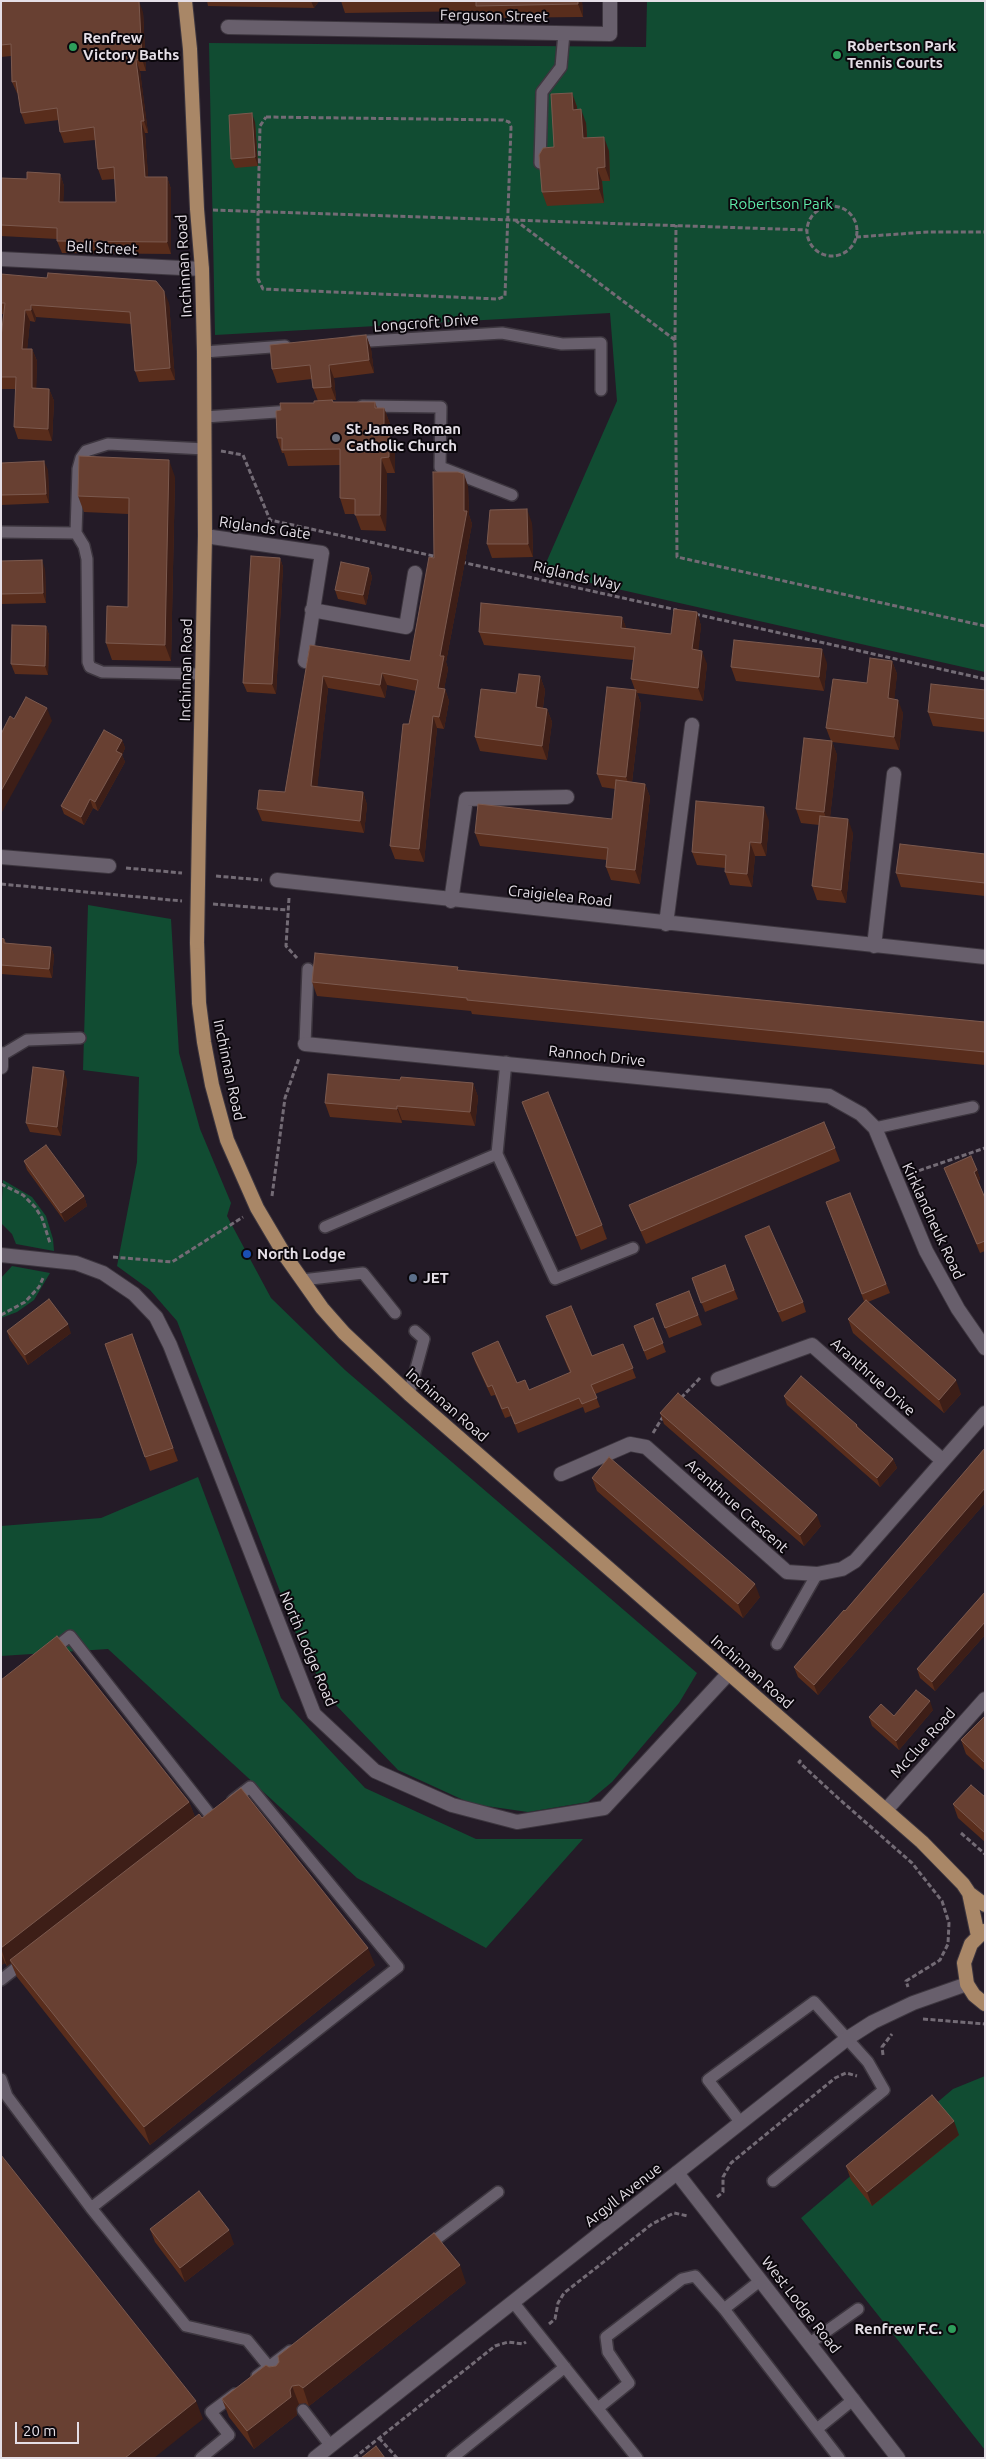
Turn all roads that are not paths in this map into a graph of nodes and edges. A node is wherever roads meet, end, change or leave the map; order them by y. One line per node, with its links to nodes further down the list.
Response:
1 (185, 1): 7 (main road, Inchinnan Road)
2 (610, 1): 4 (street, Ferguson Street)
3 (228, 26): 4 (street, Ferguson Street)
4 (564, 33): 5 (lane)
5 (540, 163)
6 (1, 259): 7 (street, Bell Street)
7 (202, 269): 10 (main road, Inchinnan Road)
8 (343, 343): 11 (lane, Longcroft Drive)
9 (294, 346): 10 (lane)
10 (204, 352): 14 (main road, Inchinnan Road)
11 (601, 390)
12 (351, 407): 16 (lane)
13 (302, 410): 14 (lane)
14 (205, 417): 15 (main road, Inchinnan Road)
15 (205, 449): 18 (lane); 19 (main road, Inchinnan Road)
16 (512, 495)
17 (1, 532): 18 (lane)
18 (76, 533): 23 (lane)
19 (205, 536): 21 (street, Riglands Gate); 23 (main road, Inchinnan Road)
20 (415, 573): 21 (street)
21 (312, 610): 22 (street, Riglands Gate)
22 (305, 661)
23 (202, 674): 45 (main road, Inchinnan Road, bridge)
24 (692, 725): 31 (street)
25 (894, 774): 32 (street)
26 (567, 797): 30 (street)
27 (1, 857): 28 (street)
28 (109, 866)
29 (277, 880): 30 (street, Craigielea Road)
30 (451, 901): 31 (street, Craigielea Road)
31 (666, 924): 32 (street, Craigielea Road)
32 (874, 946): 33 (street, Craigielea Road)
33 (985, 957)
34 (308, 969): 36 (lane)
35 (80, 1038): 37 (lane)
36 (305, 1044): 38 (street, Rannoch Drive)
37 (2, 1059)
38 (506, 1062): 40 (street, Rannoch Drive); 41 (lane)
39 (973, 1107): 40 (lane)
40 (875, 1128): 48 (street, Kirklandneuk Road)
41 (497, 1154): 42 (lane); 43 (lane)
42 (325, 1227)
43 (633, 1248)
44 (1, 1255): 57 (street, North Lodge Road)
45 (302, 1280): 46 (lane); 50 (main road, Inchinnan Road)
46 (395, 1313)
47 (415, 1331): 50 (lane)
48 (985, 1348)
49 (718, 1379): 52 (street, Aranthrue Drive)
50 (409, 1394): 57 (main road, Inchinnan Road)
51 (985, 1413): 52 (street, Aranthrue Crescent)
52 (942, 1460): 54 (street, Aranthrue Crescent)
53 (561, 1474): 54 (street, Aranthrue Crescent)
54 (817, 1574): 55 (lane)
55 (777, 1644)
56 (39, 1660): 74 (lane)
57 (729, 1673): 59 (main road, Inchinnan Road)
58 (985, 1699): 59 (street, McClue Road)
59 (886, 1810): 60 (main road, Inchinnan Road)
60 (969, 1892): 61 (main road, Inchinnan Road); 62 (main road)
61 (985, 1905)
62 (981, 1933): 65 (main road)
63 (32, 1956): 64 (lane)
64 (1, 1980)
65 (967, 1984): 66 (main road); 67 (street, Argyll Avenue)
66 (985, 2004)
67 (848, 2038): 70 (street, Argyll Avenue); 70 (lane); 72 (lane)
68 (1, 2079): 69 (lane)
69 (4, 2094): 74 (lane)
70 (741, 2123): 71 (street, Argyll Avenue)
71 (677, 2173): 76 (street, West Lodge Road); 77 (street, Argyll Avenue)
72 (773, 2182)
73 (498, 2192): 75 (lane)
74 (90, 2208): 82 (lane)
75 (418, 2252)
76 (761, 2280): 78 (lane); 81 (street, West Lodge Road)
77 (513, 2302): 83 (lane); 89 (street, Argyll Avenue)
78 (724, 2309): 86 (lane); 88 (lane)
79 (858, 2309): 81 (lane)
80 (300, 2343): 82 (lane)
81 (810, 2343): 85 (street, West Lodge Road)
82 (268, 2367): 84 (lane); 90 (lane)
83 (565, 2367): 86 (lane); 92 (lane)
84 (278, 2378)
85 (854, 2399): 88 (lane); 95 (street, West Lodge Road)
86 (598, 2408): 93 (lane)
87 (303, 2410): 89 (lane)
88 (817, 2429): 94 (lane)
89 (330, 2445): 91 (street, Argyll Avenue)
90 (201, 2458)
91 (315, 2458)
92 (452, 2458)
93 (637, 2458)
94 (839, 2458)
95 (898, 2458)

